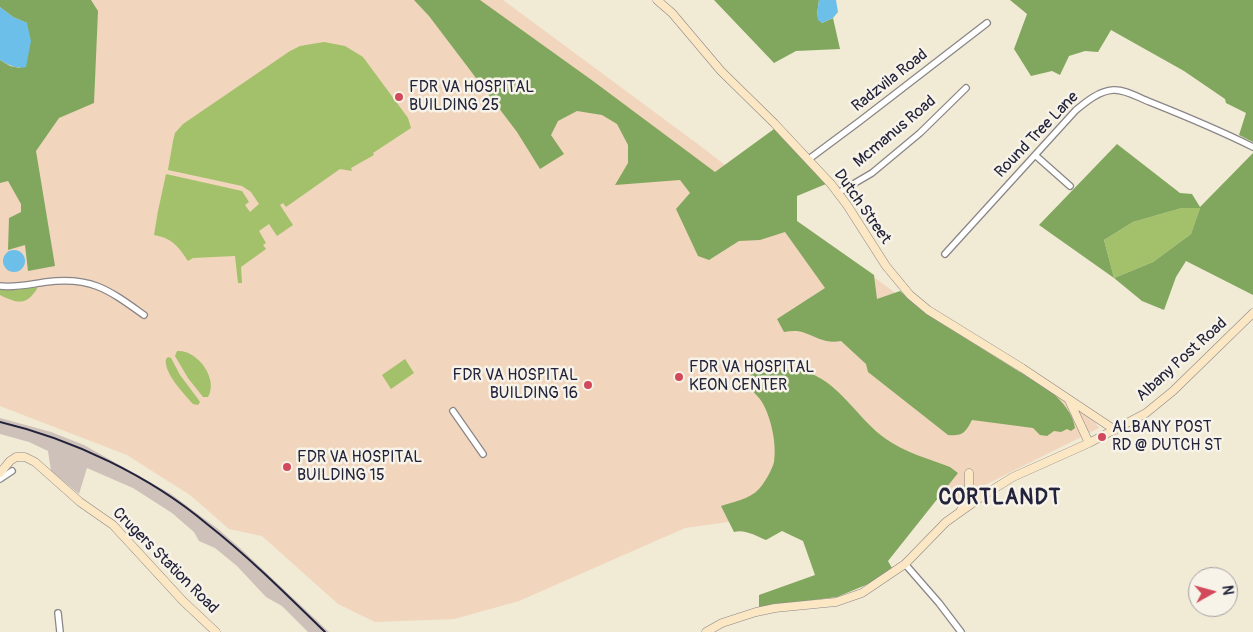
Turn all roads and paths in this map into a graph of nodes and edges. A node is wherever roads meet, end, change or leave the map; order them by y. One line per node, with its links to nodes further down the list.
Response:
1 (657, 0): 6 (street, Dutch Street)
2 (987, 22): 6 (street, Radzvila Road)
3 (966, 88): 8 (street, Mcmanus Road)
4 (1253, 147): 5 (street, Round Tree Lane)
5 (1035, 155): 7 (street); 9 (street, Round Tree Lane)
6 (809, 159): 8 (street, Dutch Street)
7 (1070, 186)
8 (838, 193): 13 (street, Dutch Street)
9 (945, 254)
10 (0, 286): 12 (street)
11 (1253, 313): 15 (street, Albany Post Road)
12 (144, 315)
13 (1069, 400): 15 (street, Dutch Street); 16 (street)
14 (453, 411): 17 (street)
15 (1115, 430): 16 (street, Albany Post Road)
16 (1089, 444): 22 (street, Albany Post Road)
17 (483, 454)
18 (12, 471): 21 (street)
19 (969, 473): 22 (street)
20 (0, 474): 26 (street, Crugers Station Road)
21 (0, 479)
22 (961, 510): 23 (street, Albany Post Road)
23 (905, 564): 27 (street, Albany Post Road); 28 (street)
24 (58, 613): 25 (street)
25 (60, 632)
26 (216, 632)
27 (706, 632)
28 (961, 632)

